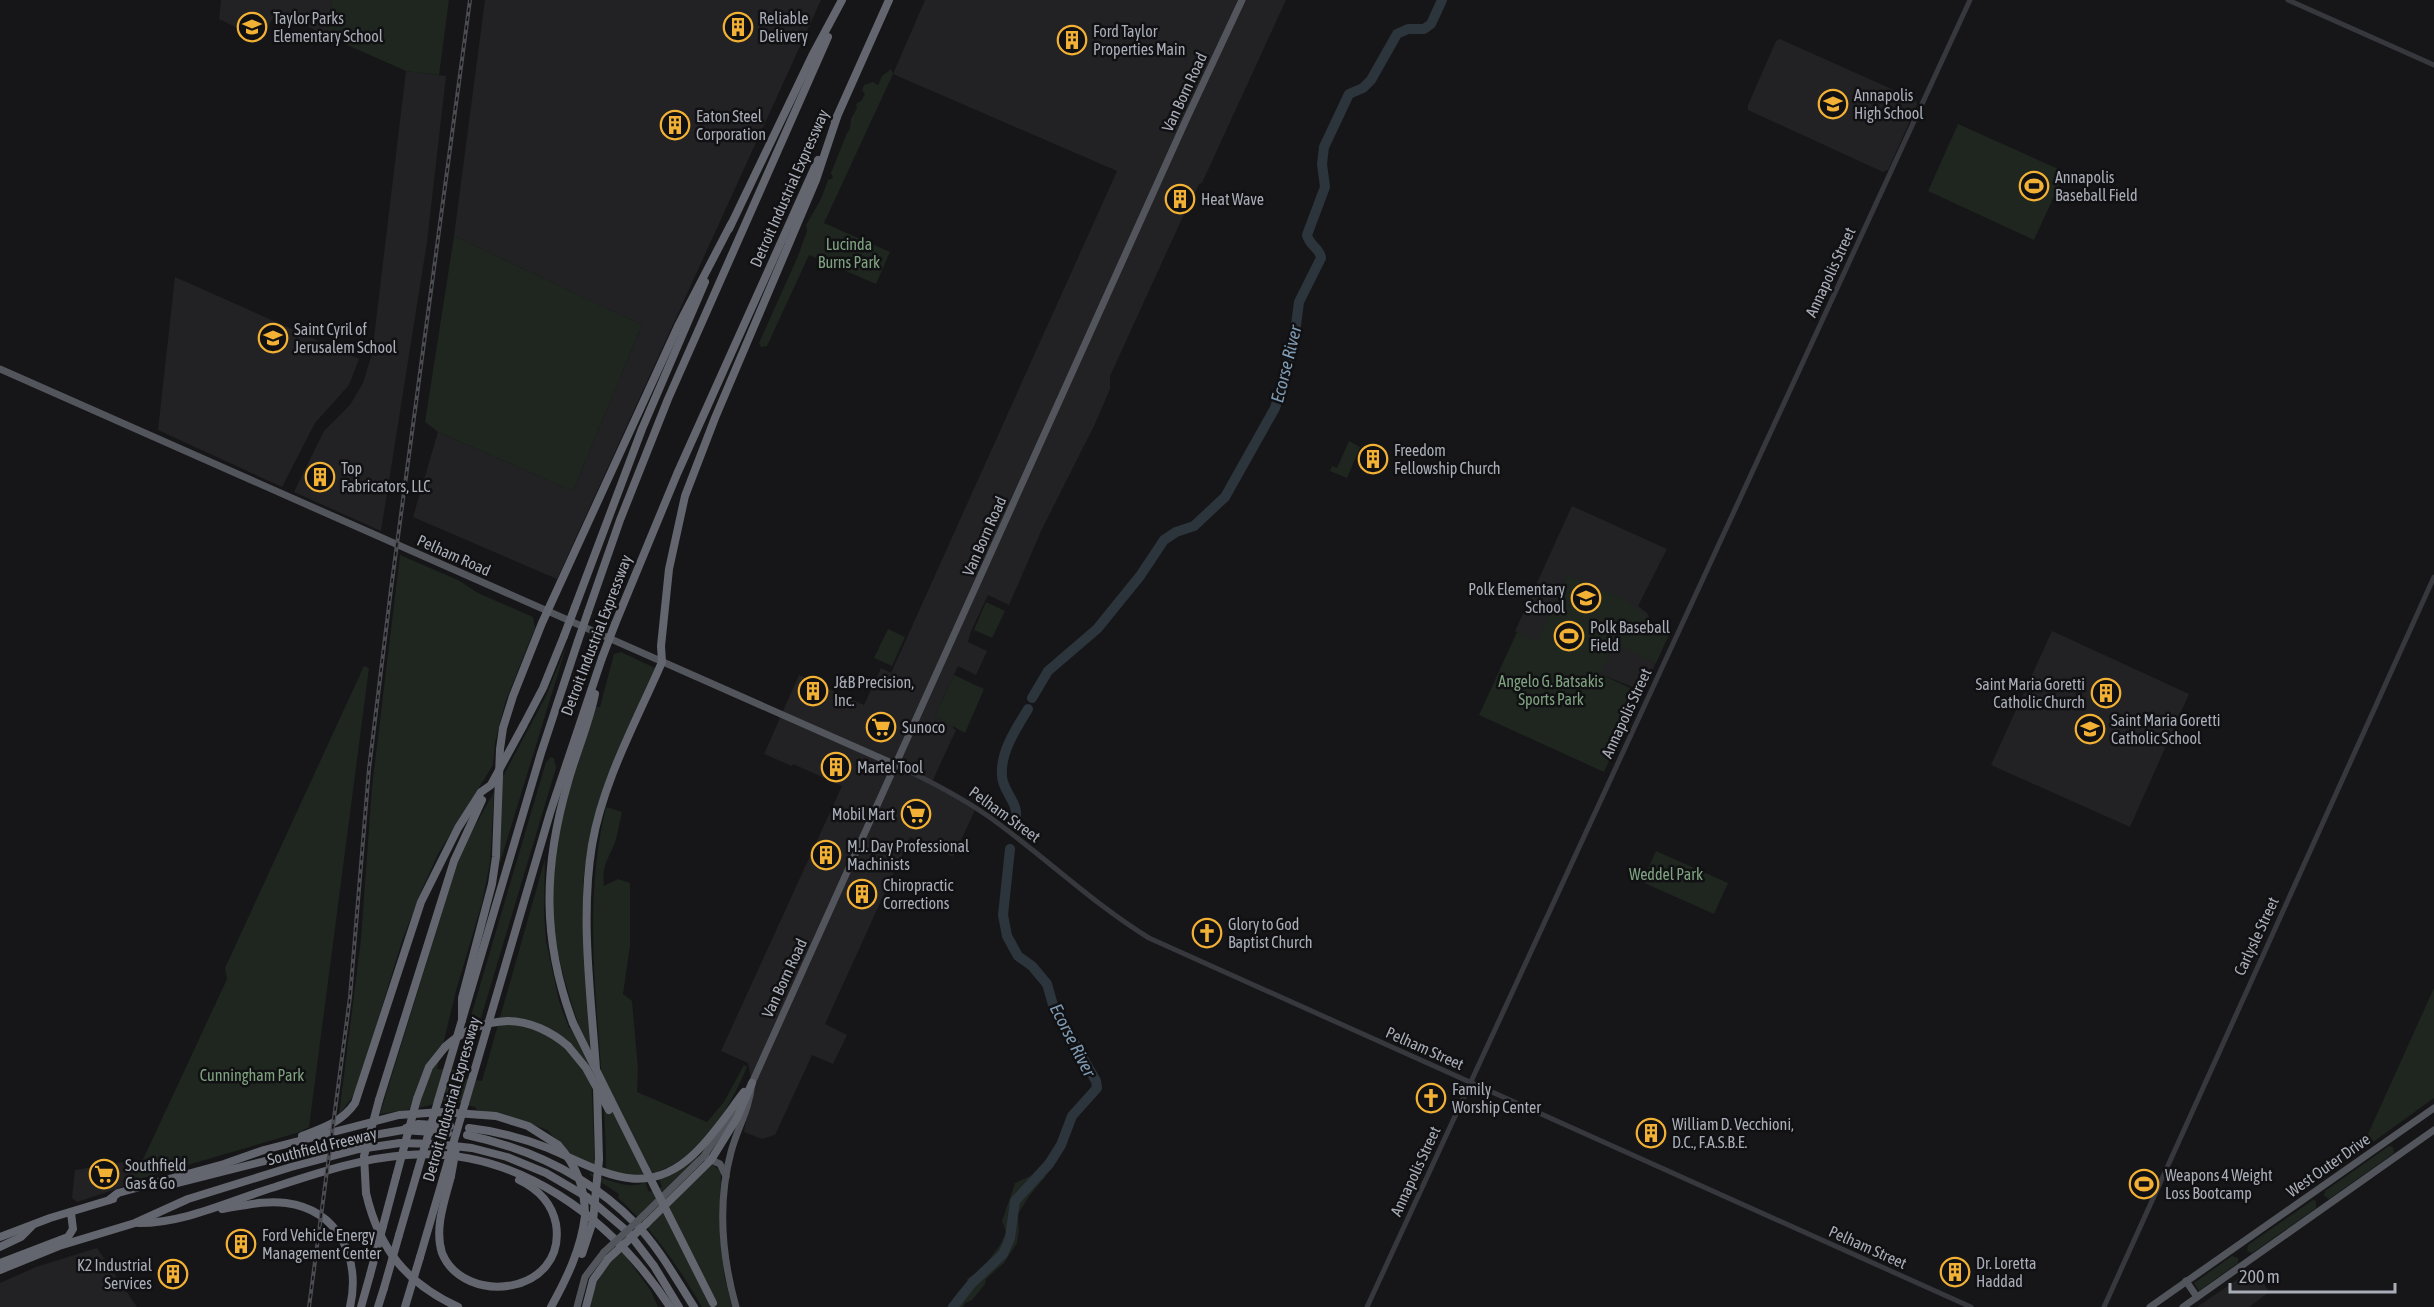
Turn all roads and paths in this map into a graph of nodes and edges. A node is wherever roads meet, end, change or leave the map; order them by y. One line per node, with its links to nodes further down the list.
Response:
1 (843, 0): 8 (highway); 16 (highway, Detroit Industrial Expressway, bridge)
2 (889, 0): 7 (highway, Detroit Industrial Expressway)
3 (1242, 0): 14 (main road, Van Born Road)
4 (1970, 0): 18 (street, Annapolis Street)
5 (2288, 0): 6 (street)
6 (2434, 65)
7 (837, 117): 12 (highway); 13 (highway, Detroit Industrial Expressway, bridge)
8 (731, 224): 11 (highway); 15 (highway, bridge)
9 (0, 369): 11 (main road, Pelham Road)
10 (2434, 577): 59 (street, Carlysle Street)
11 (548, 613): 12 (main road, Pelham Road); 16 (highway)
12 (662, 662): 14 (main road, Pelham Road); 32 (highway, bridge)
13 (599, 667): 21 (highway, Detroit Industrial Expressway, bridge); 25 (highway, bridge)
14 (896, 765): 17 (main road, Van Born Road); 18 (street, Pelham Street)
15 (491, 784): 23 (highway); 48 (highway, bridge)
16 (462, 1020): 46 (highway, Detroit Industrial Expressway, bridge)
17 (752, 1083): 19 (main road, Van Born Road); 26 (highway); 28 (main road, Van Born Road)
18 (1471, 1084): 57 (street, Annapolis Street); 58 (street, Pelham Street)
19 (744, 1092): 26 (main road, Van Born Road); 55 (highway)
20 (2434, 1108): 40 (main road, West Outer Drive)
21 (452, 1128): 27 (highway, Detroit Industrial Expressway, bridge); 29 (highway, Southfield Freeway)
22 (2434, 1130): 42 (main road, West Outer Drive)
23 (264, 1150): 29 (highway); 32 (highway, bridge)
24 (396, 1157): 27 (highway); 30 (highway); 41 (highway)
25 (639, 1157): 43 (highway, bridge); 45 (highway, bridge)
26 (707, 1158): 28 (main road); 37 (highway, bridge)
27 (448, 1175): 47 (highway, Detroit Industrial Expressway, bridge)
28 (726, 1176): 56 (main road, Van Born Road)
29 (109, 1200): 31 (highway)
30 (206, 1210): 33 (highway); 44 (highway)
31 (71, 1213): 34 (highway); 38 (highway)
32 (589, 1218): 49 (highway)
33 (135, 1223): 39 (highway, Southfield Freeway); 54 (highway, Southfield Freeway)
34 (34, 1224): 35 (highway); 36 (highway)
35 (0, 1238)
36 (0, 1247)
37 (606, 1255): 50 (main road); 51 (highway)
38 (0, 1263)
39 (0, 1270)
40 (2186, 1281): 42 (main road); 60 (main road, West Outer Drive)
41 (656, 1289): 52 (highway); 53 (highway)
42 (2198, 1297): 61 (main road, West Outer Drive)
43 (714, 1305)
44 (350, 1307)
45 (361, 1307)
46 (378, 1307)
47 (405, 1307)
48 (458, 1307)
49 (552, 1307)
50 (577, 1307)
51 (585, 1307)
52 (662, 1307)
53 (670, 1307)
54 (679, 1307)
55 (694, 1307)
56 (736, 1307)
57 (1367, 1307)
58 (1971, 1307)
59 (2104, 1307)
60 (2150, 1307)
61 (2183, 1307)

